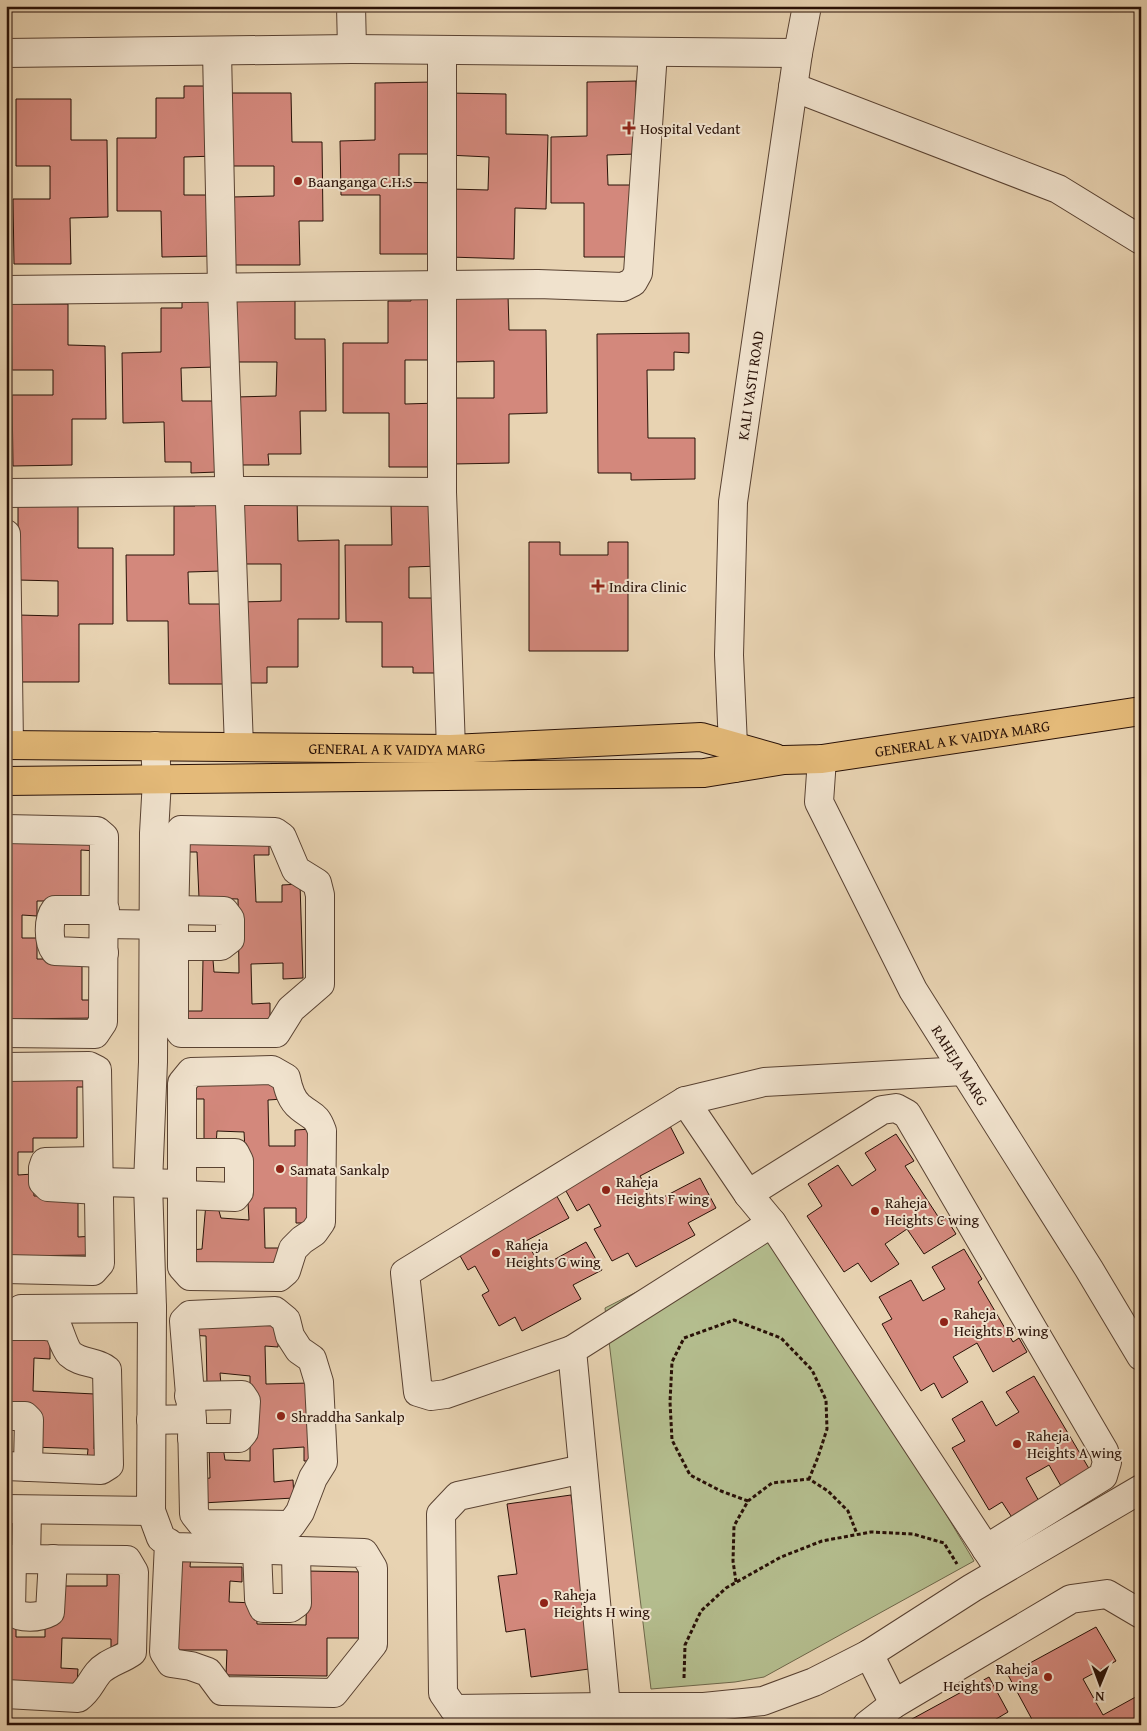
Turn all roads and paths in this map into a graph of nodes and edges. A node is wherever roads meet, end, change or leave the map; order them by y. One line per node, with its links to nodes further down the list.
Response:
1 (352, 6): 3 (street)
2 (807, 6): 8 (street, KALI VASTI ROAD)
3 (352, 49): 4 (street); 5 (street)
4 (442, 50): 6 (street); 11 (street)
5 (217, 51): 7 (street); 12 (street)
6 (654, 52): 8 (street); 11 (street)
7 (6, 53)
8 (798, 53): 9 (street, KALI VASTI ROAD)
9 (793, 87): 10 (street); 23 (street, KALI VASTI ROAD)
10 (1141, 240)
11 (442, 285): 12 (street); 15 (street)
12 (222, 287): 13 (street); 14 (street)
13 (6, 290)
14 (230, 490): 15 (street); 16 (street); 21 (street)
15 (442, 492): 22 (street)
16 (6, 493)
17 (6, 534): 19 (street)
18 (1141, 711): 24 (main road, GENERAL A K VAIDYA MARG)
19 (8, 745): 20 (main road, GENERAL A K VAIDYA MARG)
20 (155, 746): 21 (main road, GENERAL A K VAIDYA MARG); 25 (street)
21 (240, 747): 22 (main road, GENERAL A K VAIDYA MARG)
22 (451, 749): 23 (main road, GENERAL A K VAIDYA MARG)
23 (733, 757): 24 (main road, GENERAL A K VAIDYA MARG); 25 (main road, GENERAL A K VAIDYA MARG)
24 (822, 759): 33 (street, RAHEJA MARG)
25 (157, 780): 26 (main road, GENERAL A K VAIDYA MARG); 29 (street)
26 (6, 781)
27 (6, 829): 28 (street)
28 (105, 917): 29 (street); 30 (street); 30 (street)
29 (169, 926): 29 (street); 37 (street)
30 (104, 953): 31 (street)
31 (6, 1033)
32 (6, 1067): 36 (street)
33 (964, 1071): 34 (street); 46 (street, RAHEJA MARG)
34 (685, 1101): 39 (street); 45 (street)
35 (182, 1153): 38 (street); 38 (street); 38 (street)
36 (98, 1178): 37 (street); 41 (street)
37 (148, 1184): 38 (street); 42 (street)
38 (182, 1189)
39 (748, 1194): 40 (street); 59 (street)
40 (772, 1223): 45 (street); 59 (street)
41 (6, 1268)
42 (152, 1308): 43 (street); 49 (street)
43 (6, 1310)
44 (6, 1326): 50 (street)
45 (572, 1350): 51 (street)
46 (1141, 1356)
47 (6, 1416): 50 (street)
48 (191, 1418): 48 (street); 49 (street)
49 (151, 1420): 56 (street)
50 (14, 1466): 55 (street)
51 (583, 1469): 71 (street); 71 (street)
52 (809, 1479): 54 (path); 54 (path); 57 (path)
53 (1141, 1489): 64 (street)
54 (748, 1502): 65 (path)
55 (14, 1510): 56 (street); 62 (street)
56 (151, 1511): 58 (street)
57 (858, 1534): 65 (path); 66 (path)
58 (169, 1543): 60 (street); 61 (street)
59 (986, 1549): 64 (street)
60 (257, 1550): 61 (street); 61 (street)
61 (296, 1552)
62 (15, 1559): 63 (street); 63 (street)
63 (53, 1559): 69 (street)
64 (1001, 1572): 66 (street)
65 (736, 1582): 72 (path)
66 (972, 1588): 68 (street)
67 (1141, 1614): 70 (street)
68 (869, 1654): 70 (street); 72 (street)
69 (6, 1694)
70 (894, 1704): 73 (street)
71 (606, 1707): 72 (street)
72 (684, 1707)
73 (866, 1725)

